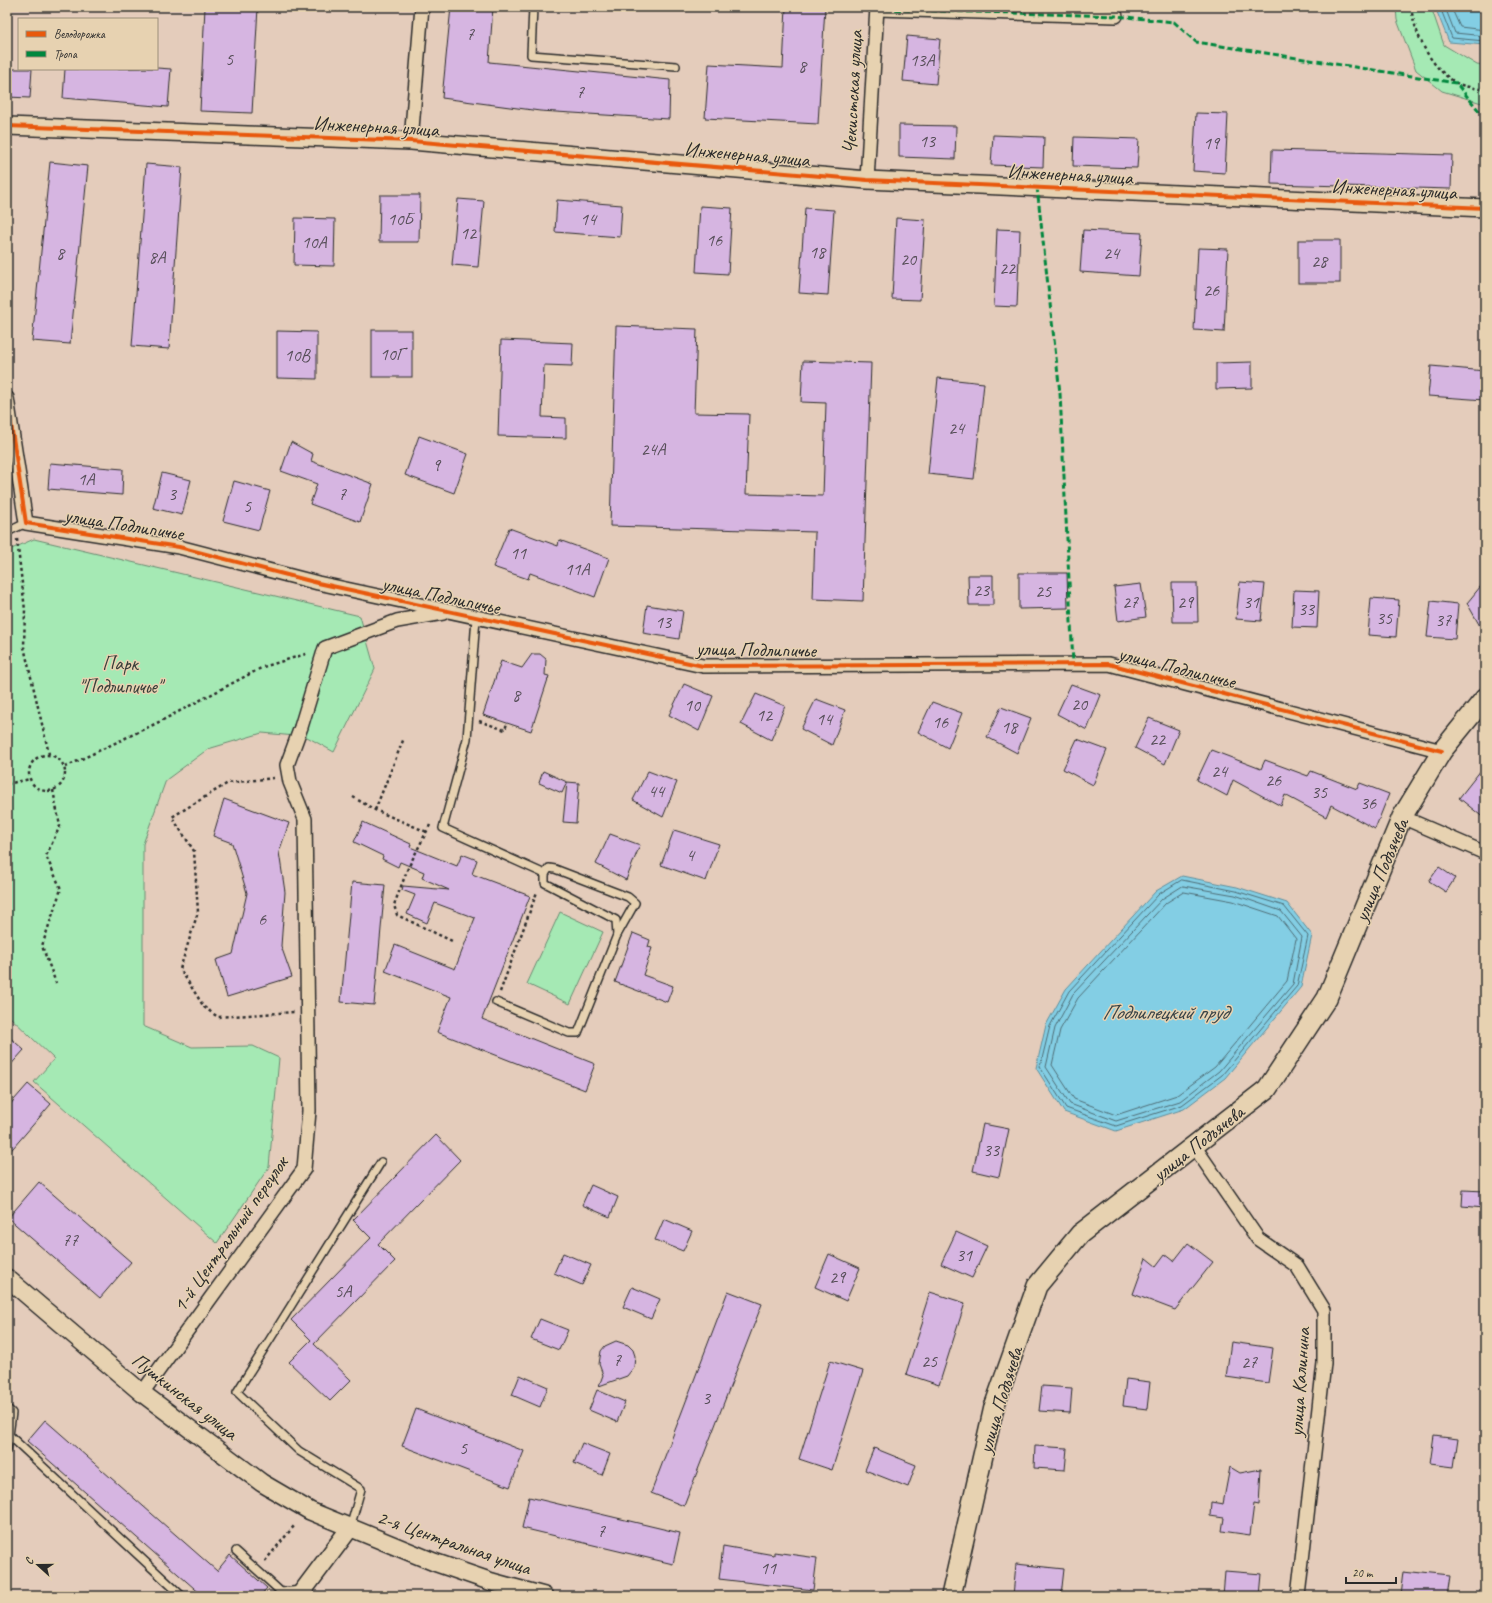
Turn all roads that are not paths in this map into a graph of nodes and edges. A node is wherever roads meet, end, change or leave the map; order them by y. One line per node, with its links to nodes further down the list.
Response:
1 (422, 7): 7 (street)
2 (533, 7): 5 (lane)
3 (877, 8): 4 (street); 8 (street, Чекистская улица)
4 (1116, 16)
5 (676, 66)
6 (7, 126): 7 (street, Инженерная улица)
7 (411, 141): 8 (street, Инженерная улица)
8 (867, 180): 9 (street, Инженерная улица)
9 (1485, 208)
10 (7, 398): 11 (street)
11 (21, 526): 12 (lane); 13 (street, улица Подлипичье)
12 (7, 532)
13 (450, 612): 14 (street, улица Подлипичье); 25 (street, 1-й Центральный переулок)
14 (476, 618): 16 (street, улица Подлипичье); 19 (lane)
15 (1485, 698): 16 (main road, улица Подъячева)
16 (1442, 751): 17 (main road, улица Подъячева)
17 (1402, 817): 18 (street); 22 (main road, улица Подъячева)
18 (1485, 853)
19 (542, 873): 20 (lane); 20 (lane)
20 (617, 936): 21 (lane)
21 (496, 1002)
22 (1194, 1146): 35 (main road, улица Подъячева); 36 (street, улица Калинина)
23 (381, 1162): 29 (lane)
24 (7, 1278): 25 (street, Пушкинская улица)
25 (142, 1393): 29 (street, Пушкинская улица)
26 (7, 1408): 27 (lane)
27 (9, 1435): 28 (lane); 33 (lane)
28 (7, 1450)
29 (350, 1528): 31 (street); 34 (street, 2-я Центральная улица)
30 (236, 1551): 32 (lane)
31 (301, 1593): 32 (lane)
32 (280, 1594)
33 (182, 1596)
34 (544, 1596)
35 (951, 1596)
36 (1298, 1596)

